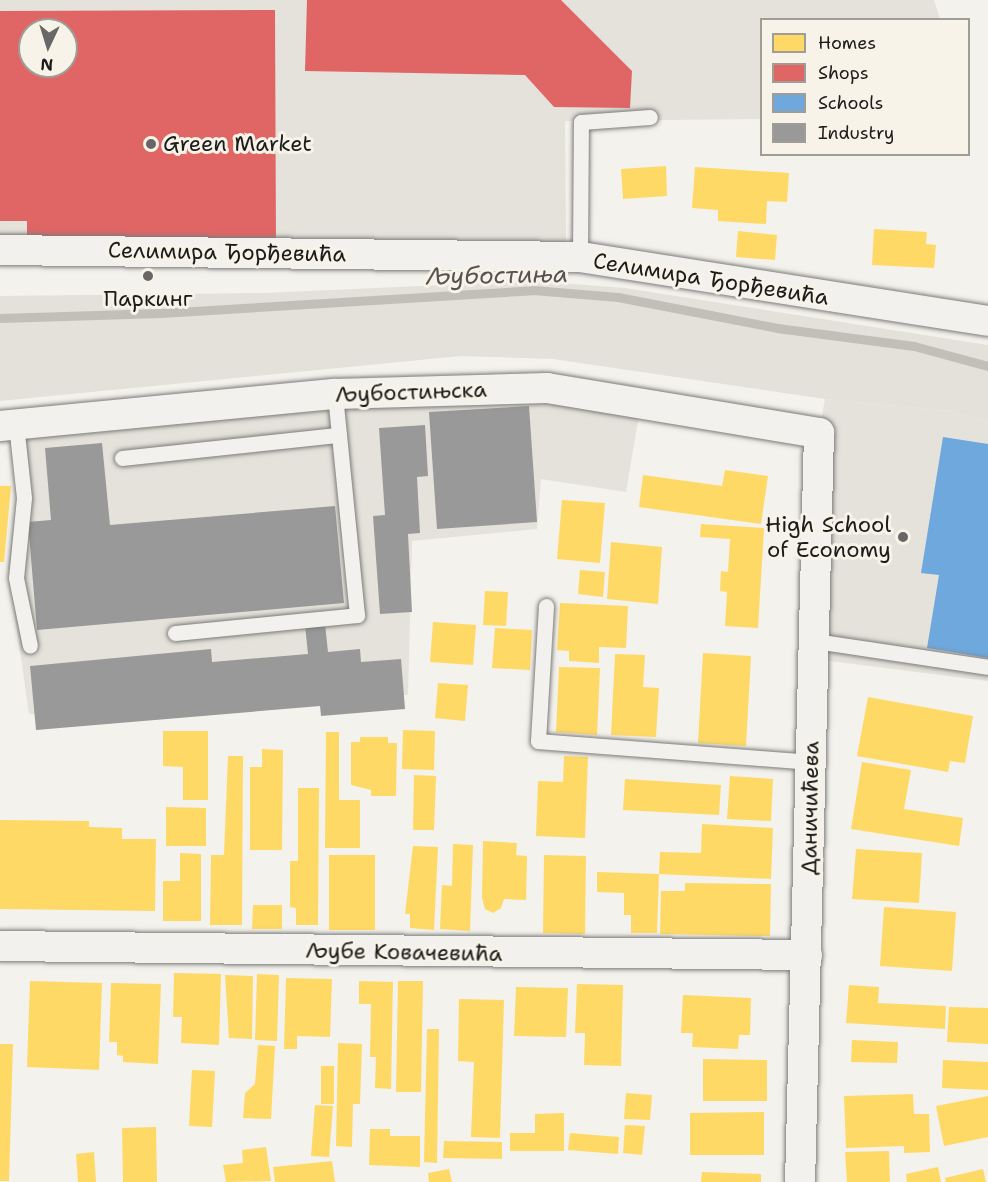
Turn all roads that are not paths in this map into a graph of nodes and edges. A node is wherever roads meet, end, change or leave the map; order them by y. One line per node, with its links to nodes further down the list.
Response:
1 (650, 117): 3 (lane)
2 (0, 250): 3 (street, Селимира Ђорђевића)
3 (580, 257): 4 (street, Селимира Ђорђевића)
4 (988, 321)
5 (335, 394): 6 (street, Љубостињска); 7 (street, Љубостињска); 8 (lane)
6 (8, 425): 13 (lane)
7 (819, 433): 12 (street, Даничићева)
8 (339, 435): 9 (lane); 11 (lane)
9 (122, 458)
10 (546, 606): 15 (lane)
11 (175, 633)
12 (814, 641): 14 (lane); 15 (street, Даничићева)
13 (30, 646)
14 (988, 667)
15 (812, 762): 17 (street, Даничићева)
16 (0, 946): 17 (street, Љубе Ковачевића)
17 (807, 955): 18 (street, Даничићева)
18 (800, 1182)

